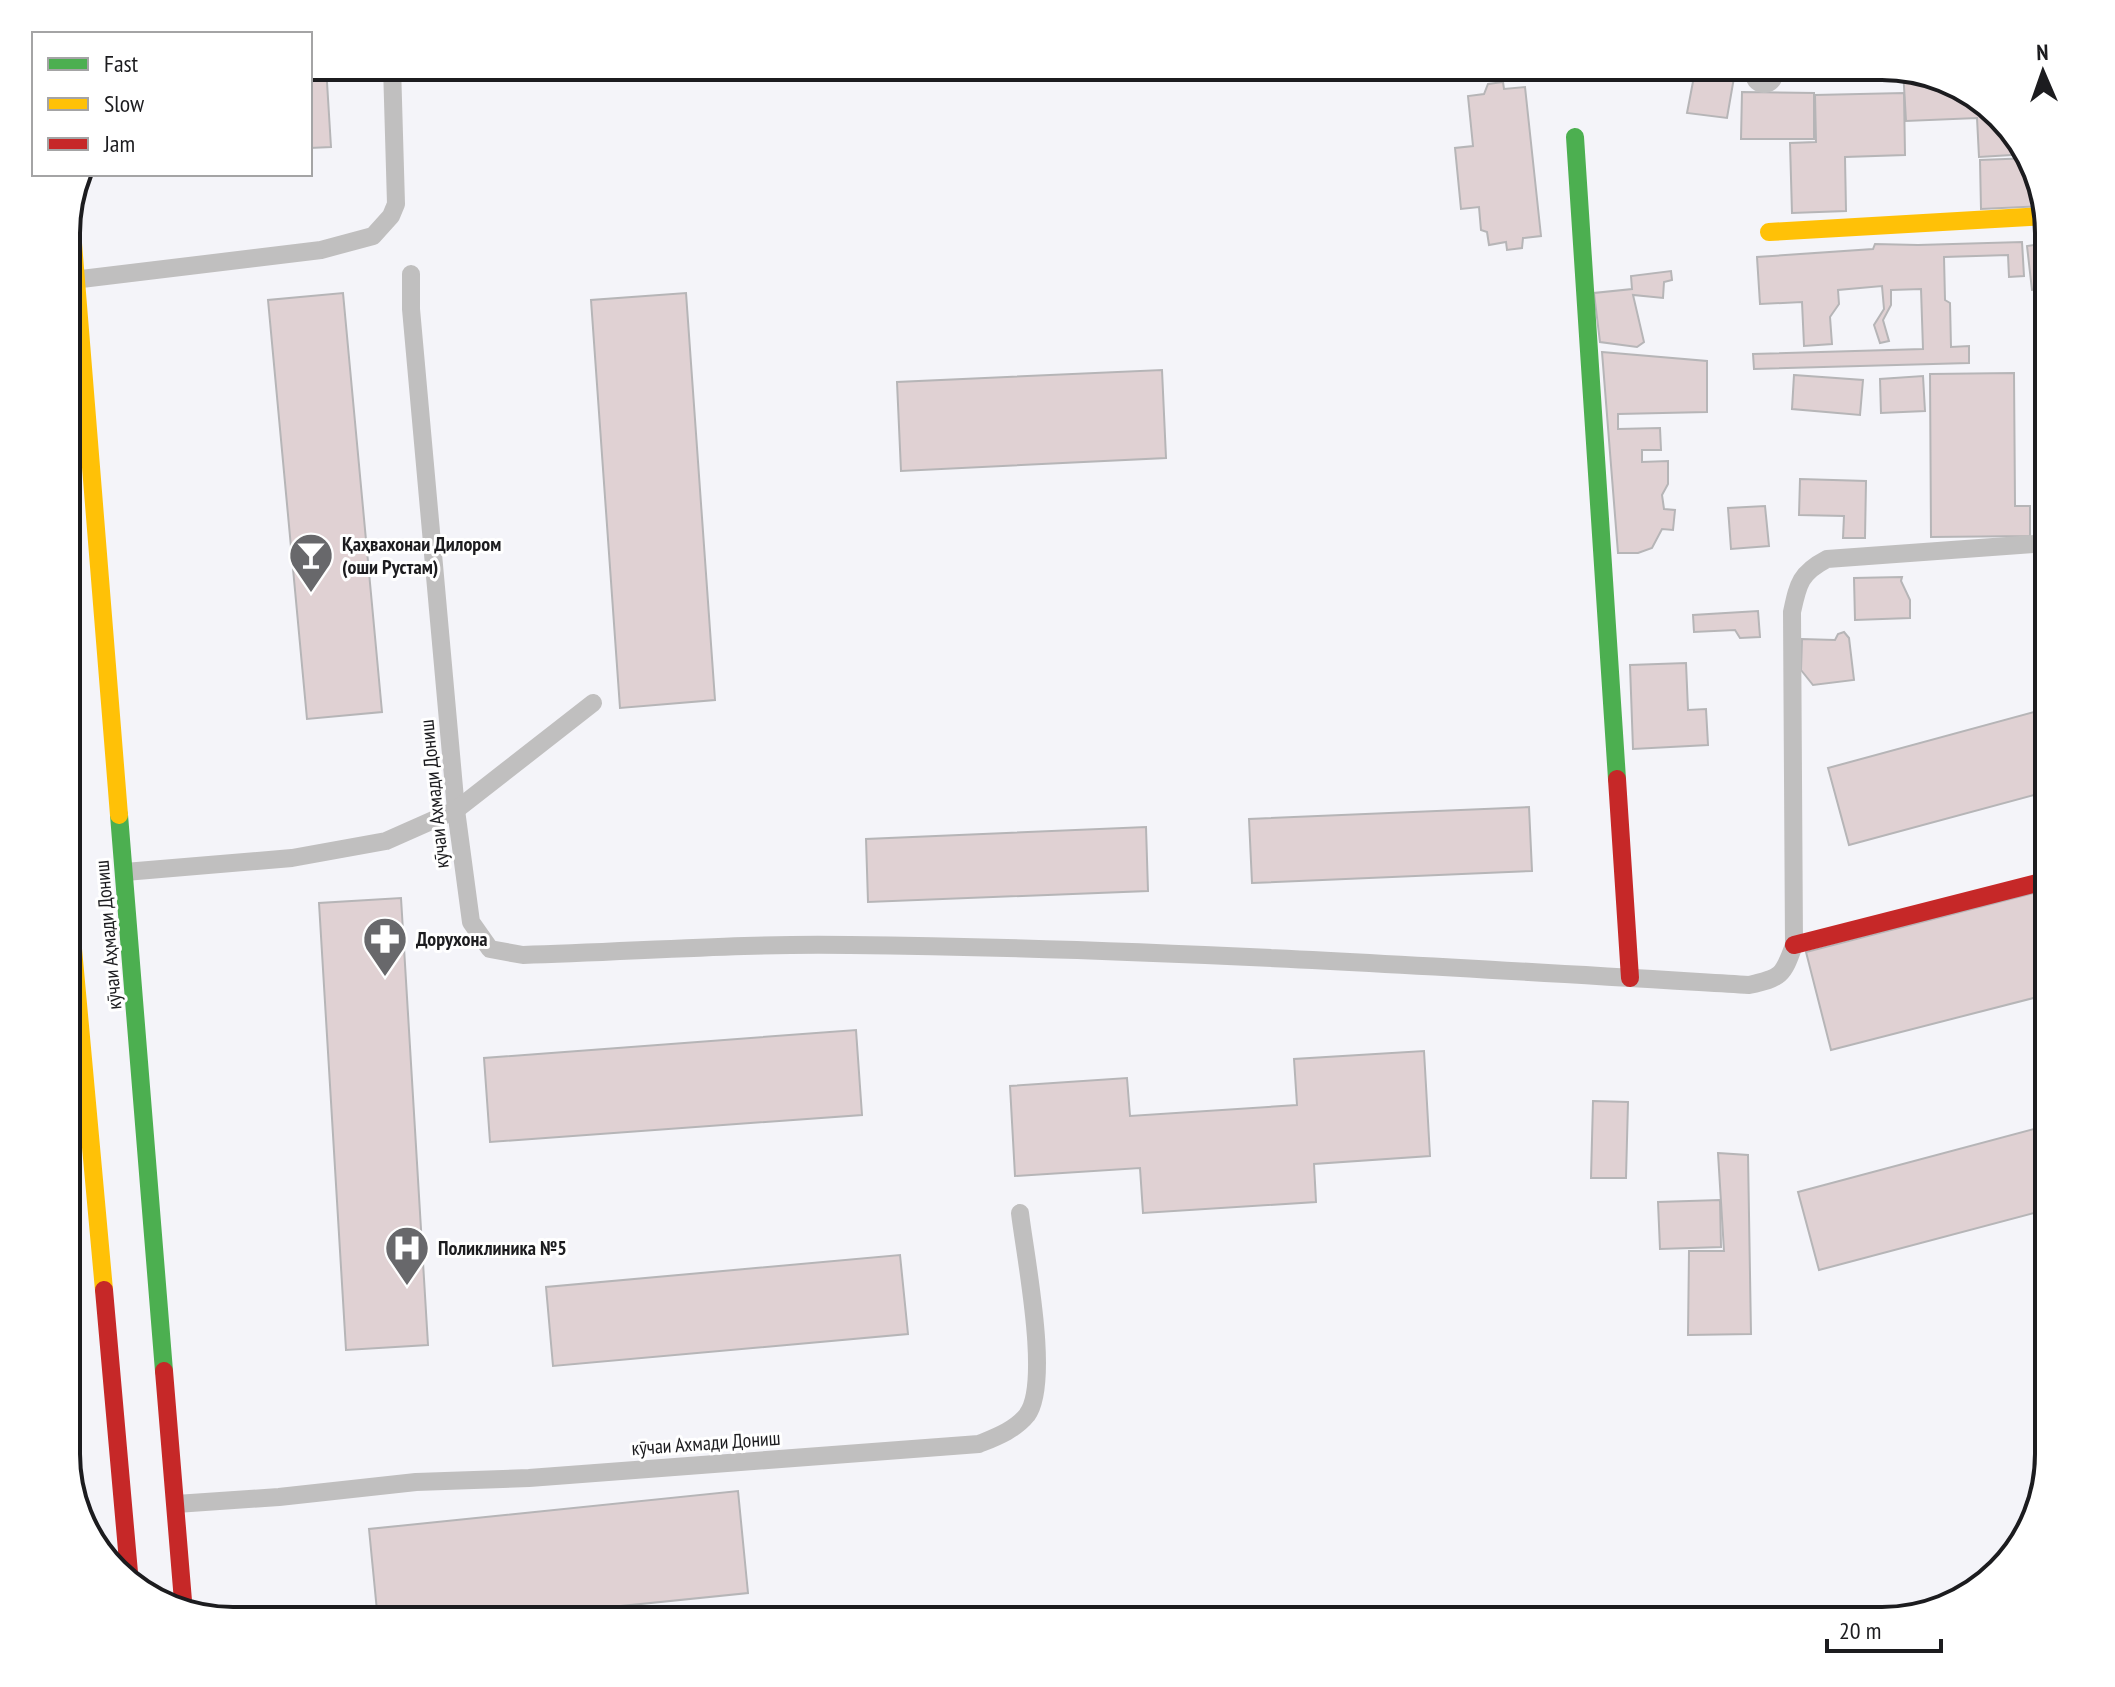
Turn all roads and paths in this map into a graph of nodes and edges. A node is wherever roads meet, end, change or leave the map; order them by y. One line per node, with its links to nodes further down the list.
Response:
1 (392, 80): 6 (lane)
2 (1575, 137): 14 (street)
3 (2034, 217): 4 (street)
4 (1769, 232)
5 (411, 274): 10 (lane, кӯчаи Ахмади Дониш)
6 (80, 279)
7 (80, 369): 11 (street, кӯчаи Аҳмади Дониш)
8 (2035, 544): 13 (lane)
9 (593, 703): 10 (lane)
10 (456, 810): 11 (lane); 14 (lane, кӯчаи Ахмади Дониш)
11 (125, 872): 17 (street, кӯчаи Аҳмади Дониш)
12 (2035, 884): 13 (street)
13 (1794, 945): 14 (lane, кӯчаи Ахмади Дониш)
14 (1630, 978)
15 (80, 1028): 18 (street)
16 (1020, 1213): 17 (lane, кӯчаи Ахмади Дониш)
17 (176, 1504): 19 (street, кӯчаи Аҳмади Дониш)
18 (128, 1565)
19 (183, 1598)

